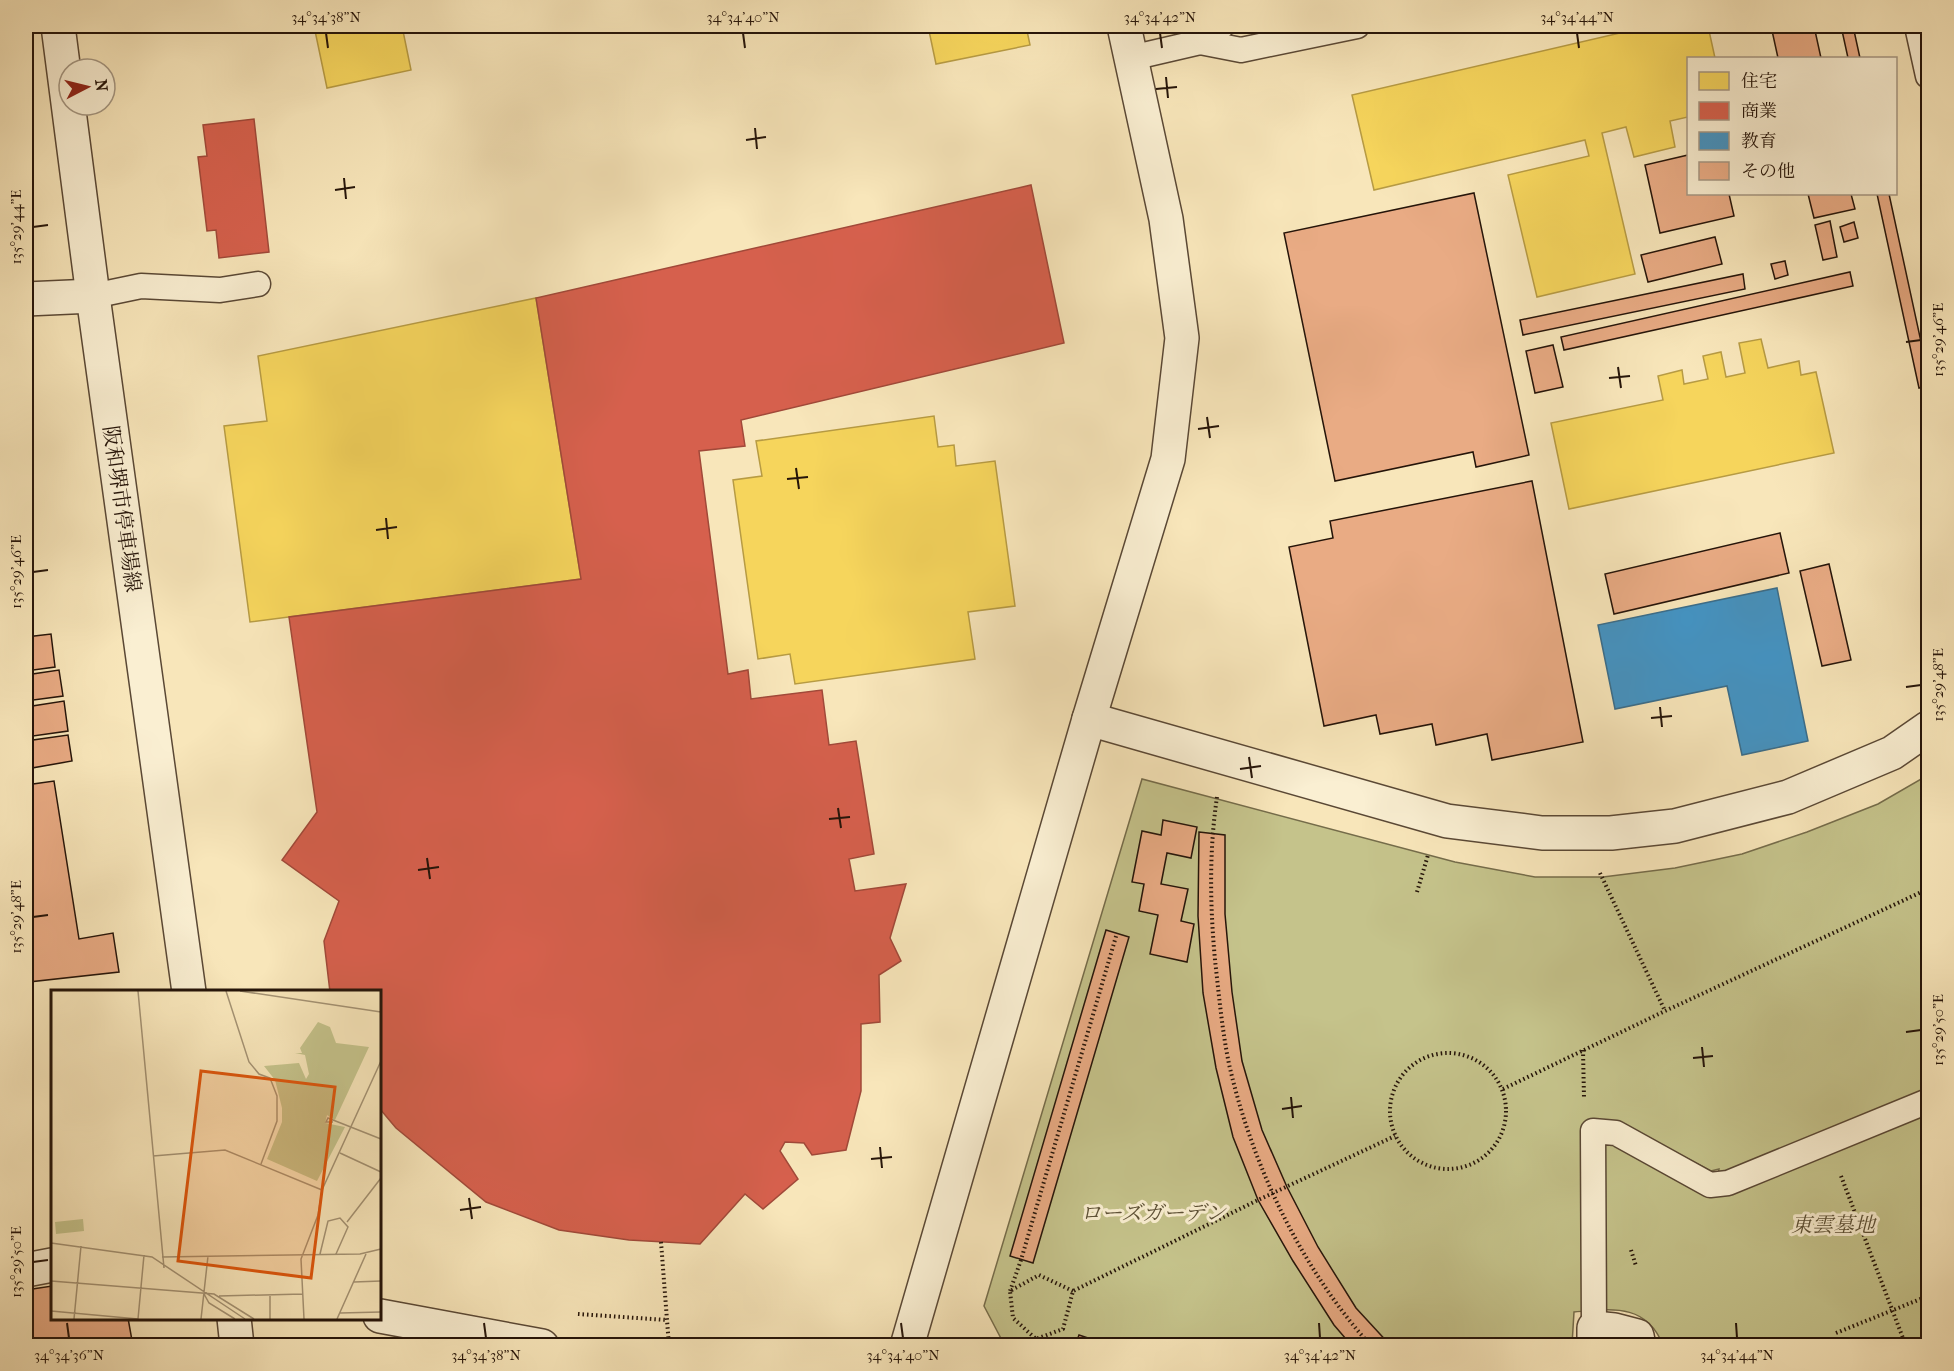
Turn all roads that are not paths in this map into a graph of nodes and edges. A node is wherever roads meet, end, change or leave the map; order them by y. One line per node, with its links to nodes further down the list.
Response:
1 (58, 26): 10 (street, 阪和堺市停車場線)
2 (1124, 26): 7 (street)
3 (1222, 26): 6 (lane)
4 (1357, 26): 6 (lane)
5 (1917, 26): 8 (lane)
6 (1200, 42): 7 (lane)
7 (1131, 58): 12 (street)
8 (1929, 76)
9 (258, 284): 10 (lane)
10 (93, 296): 11 (street); 14 (street, 阪和堺市停車場線)
11 (26, 298)
12 (1089, 719): 13 (street); 23 (street)
13 (1929, 728)
14 (189, 990)
15 (1929, 1101): 20 (lane)
16 (51, 1265): 17 (street)
17 (26, 1270)
18 (381, 1316): 22 (street)
19 (234, 1320): 21 (street)
20 (1594, 1337): 24 (street)
21 (237, 1346)
22 (542, 1346)
23 (907, 1346)
24 (1640, 1346)

